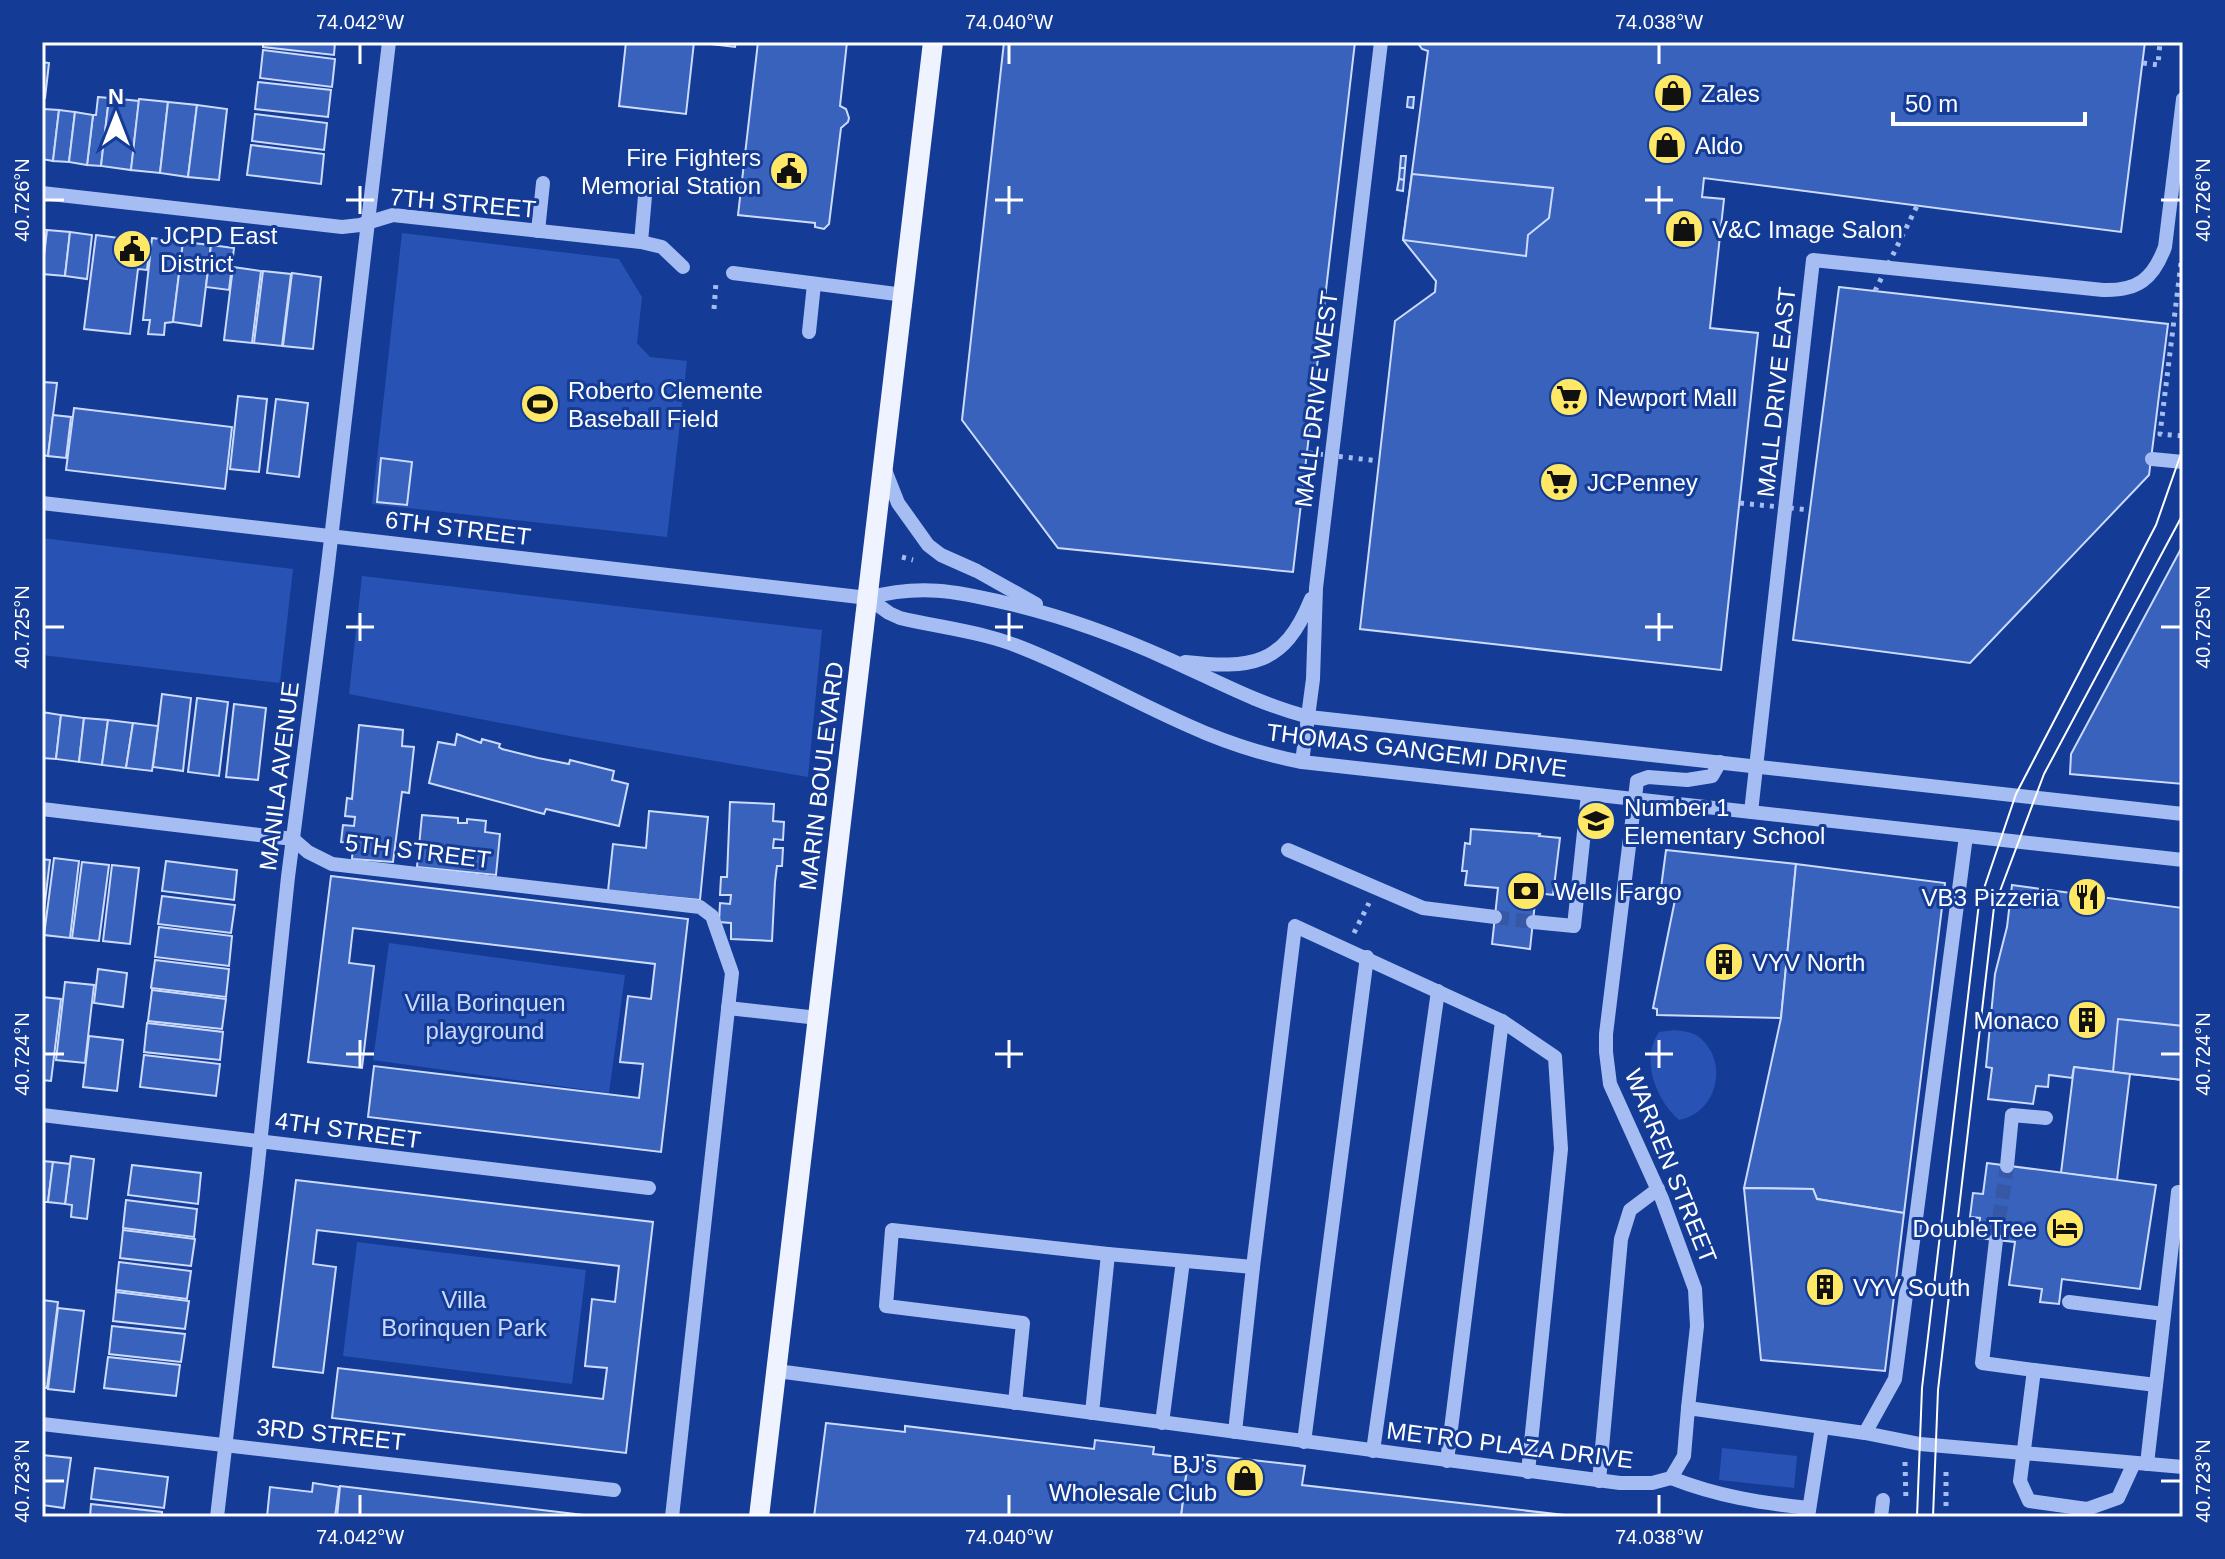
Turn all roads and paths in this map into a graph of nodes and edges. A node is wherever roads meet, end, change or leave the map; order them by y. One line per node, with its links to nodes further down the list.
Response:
1 (389, 42): 11 (street, MANILA AVENUE)
2 (933, 42): 19 (main road, MARIN BOULEVARD)
3 (1381, 42): 34 (street, MALL DRIVE WEST)
4 (2160, 42): 5 (path)
5 (2143, 63)
6 (2183, 99): 41 (street, MALL DRIVE EAST)
7 (543, 183): 12 (street)
8 (42, 193): 11 (street, 7TH STREET)
9 (645, 196): 13 (street)
10 (1917, 206): 18 (path, bridge)
11 (368, 221): 12 (street, 7TH STREET); 31 (street, MANILA AVENUE)
12 (538, 231): 13 (street, 7TH STREET)
13 (641, 242): 15 (street, 7TH STREET)
14 (2183, 250): 22 (path)
15 (683, 267)
16 (725, 273): 17 (street); 20 (path)
17 (814, 284): 19 (street); 21 (street)
18 (1875, 291)
19 (904, 295): 27 (main road, MARIN BOULEVARD)
20 (714, 309)
21 (809, 332)
22 (2183, 436)
23 (1309, 453): 25 (path, bridge)
24 (2152, 459): 26 (street)
25 (1379, 461)
26 (2183, 462)
27 (883, 465): 35 (main road, MARIN BOULEVARD); 36 (street)
28 (42, 503): 31 (street, 6TH STREET)
29 (1740, 503): 30 (path, bridge)
30 (1810, 510)
31 (331, 536): 35 (street, 6TH STREET); 48 (street, MANILA AVENUE)
32 (902, 557): 33 (path)
33 (913, 560)
34 (1316, 588): 37 (street); 38 (street, MALL DRIVE WEST)
35 (868, 598): 36 (street, THOMAS GANGEMI DRIVE); 39 (street, THOMAS GANGEMI DRIVE); 58 (main road, MARIN BOULEVARD)
36 (1050, 613): 37 (street, THOMAS GANGEMI DRIVE)
37 (1165, 657): 38 (street, THOMAS GANGEMI DRIVE)
38 (1309, 717): 39 (street, MALL DRIVE WEST); 40 (street, THOMAS GANGEMI DRIVE)
39 (1302, 762): 42 (street, THOMAS GANGEMI DRIVE)
40 (1720, 762): 41 (street, THOMAS GANGEMI DRIVE); 43 (street)
41 (1757, 766): 45 (street, MALL DRIVE EAST); 46 (street, THOMAS GANGEMI DRIVE)
42 (1588, 794): 43 (street, THOMAS GANGEMI DRIVE); 53 (street)
43 (1634, 798): 45 (street, THOMAS GANGEMI DRIVE); 65 (street, WARREN STREET)
44 (42, 809): 48 (street, 5TH STREET)
45 (1751, 812): 47 (street, THOMAS GANGEMI DRIVE)
46 (2183, 814)
47 (1966, 836): 50 (street, THOMAS GANGEMI DRIVE); 83 (street)
48 (293, 839): 57 (street, 5TH STREET); 62 (street, MANILA AVENUE)
49 (1288, 850): 51 (street)
50 (2183, 860)
51 (1376, 888): 52 (street); 54 (path)
52 (1495, 917)
53 (1533, 922)
54 (1346, 949): 55 (street); 70 (street)
55 (1367, 957): 56 (street); 84 (street)
56 (1438, 991): 59 (street); 86 (street)
57 (728, 1008): 58 (street); 102 (street)
58 (818, 1018): 74 (main road, MARIN BOULEVARD)
59 (1502, 1021): 88 (street); 93 (street)
60 (42, 1115): 62 (street, 4TH STREET)
61 (2046, 1118): 63 (street)
62 (261, 1140): 64 (street, 4TH STREET); 85 (street, MANILA AVENUE)
63 (2007, 1166)
64 (649, 1188)
65 (1658, 1189): 77 (street, WARREN STREET); 95 (street)
66 (2178, 1192): 72 (street)
67 (1996, 1240): 73 (street)
68 (1108, 1254): 69 (street); 76 (street); 78 (street)
69 (1183, 1261): 70 (street); 79 (street)
70 (1253, 1267): 82 (street)
71 (2069, 1302): 72 (street)
72 (2164, 1314): 75 (street)
73 (2034, 1370): 75 (street); 87 (street)
74 (777, 1371): 76 (street, METRO PLAZA DRIVE); 103 (main road, MARIN BOULEVARD)
75 (2156, 1385): 90 (street)
76 (1015, 1403): 78 (street, METRO PLAZA DRIVE)
77 (1688, 1408): 81 (street); 94 (street)
78 (1092, 1413): 79 (street, METRO PLAZA DRIVE)
79 (1162, 1423): 82 (street, METRO PLAZA DRIVE)
80 (42, 1424): 85 (street, 3RD STREET)
81 (1822, 1427): 83 (street); 100 (street)
82 (1235, 1432): 84 (street, METRO PLAZA DRIVE)
83 (1865, 1433): 87 (street)
84 (1304, 1442): 86 (street, METRO PLAZA DRIVE)
85 (226, 1445): 96 (street, 3RD STREET); 101 (street, MANILA AVENUE)
86 (1373, 1451): 88 (street, METRO PLAZA DRIVE)
87 (2023, 1452): 90 (street); 90 (street)
88 (1447, 1461): 93 (street, METRO PLAZA DRIVE)
89 (1905, 1462): 98 (path)
90 (2141, 1464): 92 (street)
91 (1946, 1467): 99 (path)
92 (2183, 1467)
93 (1528, 1472): 95 (street, METRO PLAZA DRIVE)
94 (1671, 1478): 95 (street, METRO PLAZA DRIVE); 100 (street)
95 (1599, 1481)
96 (614, 1490)
97 (1883, 1500): 104 (street)
98 (1906, 1502)
99 (1946, 1506)
100 (1808, 1512)
101 (217, 1517)
102 (672, 1517)
103 (759, 1517)
104 (1881, 1517)

